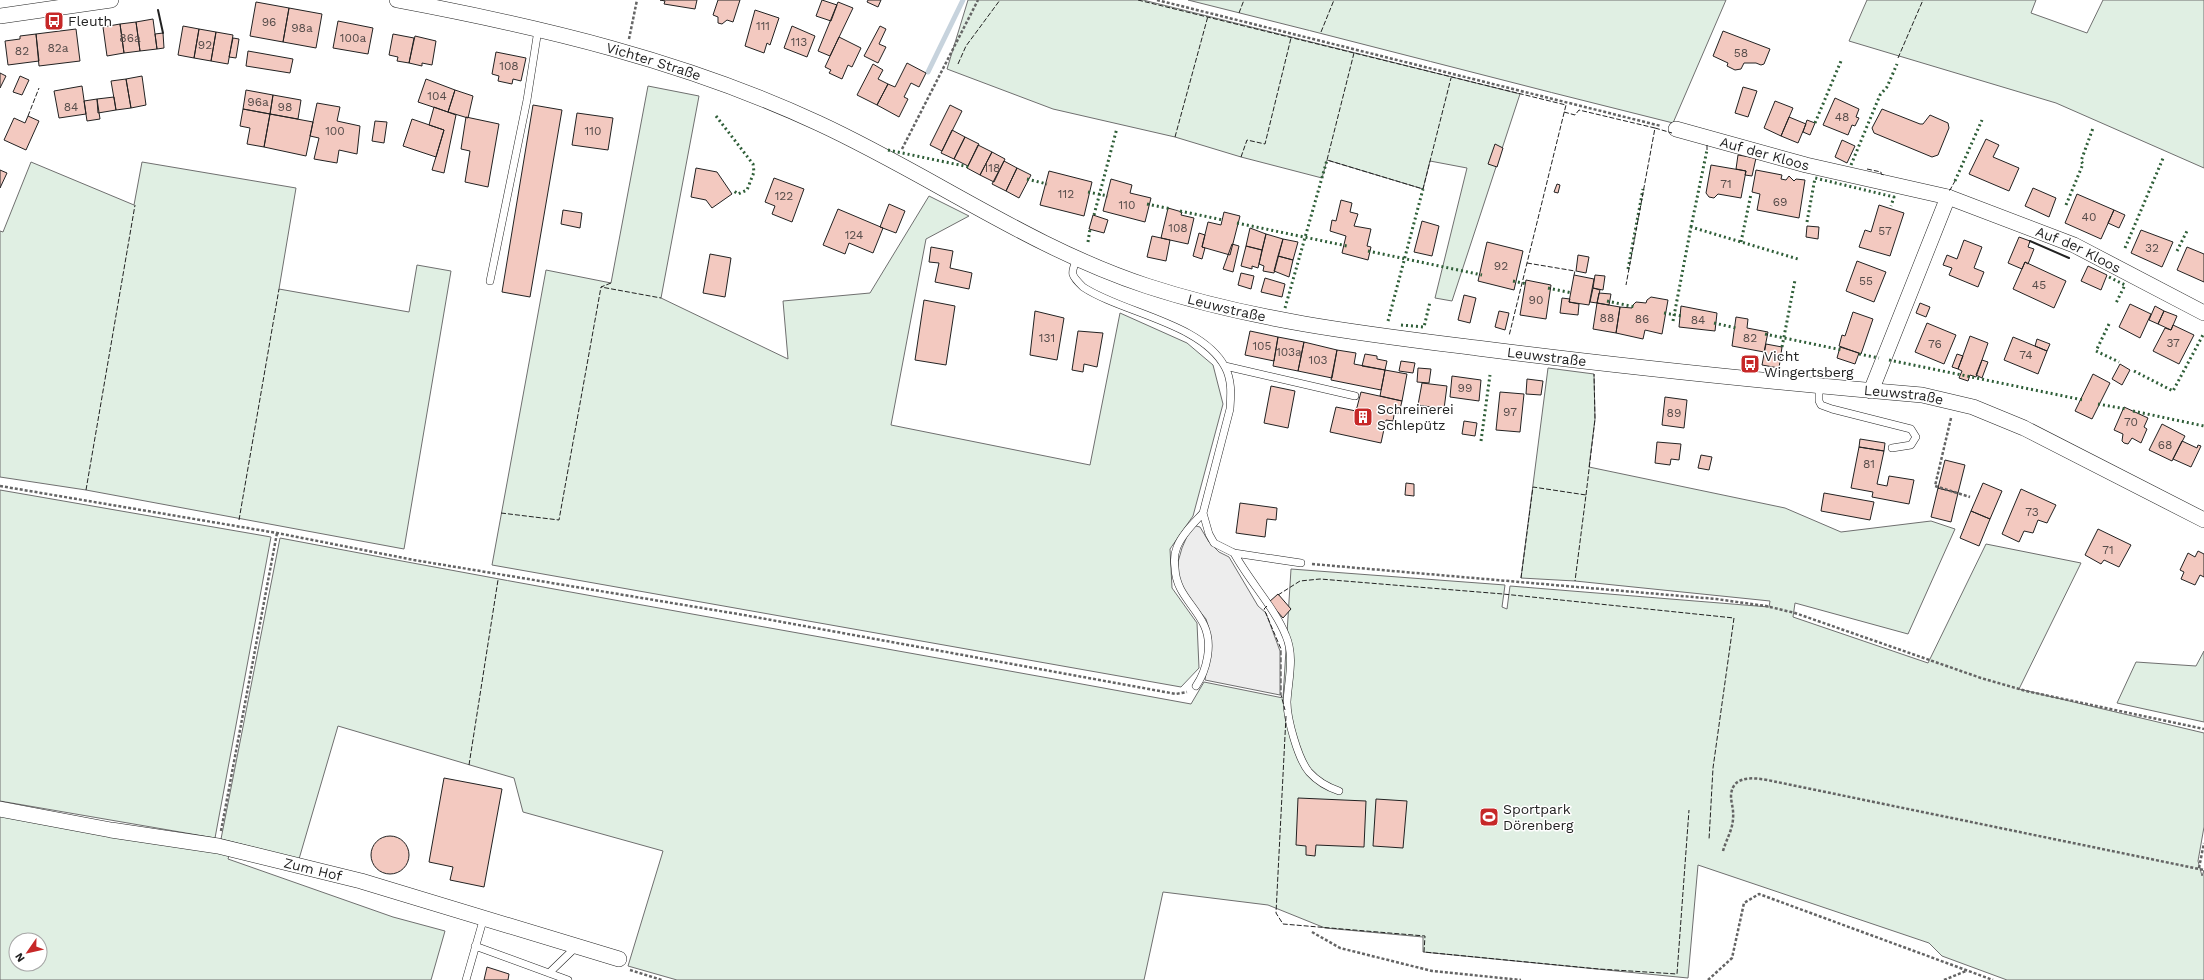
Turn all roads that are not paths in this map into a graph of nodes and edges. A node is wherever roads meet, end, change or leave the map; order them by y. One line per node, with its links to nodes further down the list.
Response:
1 (111, 0): 3 (street)
2 (398, 0): 4 (street, Vichter Straße)
3 (0, 16)
4 (538, 30): 6 (street, Vichter Straße); 9 (lane)
5 (1676, 129): 7 (street, Auf der Kloos)
6 (896, 162): 8 (street, Leuwstraße)
7 (1948, 197): 10 (street, Auf der Kloos); 13 (street)
8 (1077, 259): 11 (lane); 12 (street, Leuwstraße)
9 (490, 281)
10 (2204, 313)
11 (1225, 366): 14 (lane); 16 (lane)
12 (1819, 387): 13 (street, Leuwstraße); 15 (lane)
13 (1871, 391): 17 (street, Leuwstraße)
14 (1355, 396)
15 (1892, 448)
16 (1203, 513): 18 (lane); 20 (lane)
17 (2204, 520)
18 (1234, 553): 19 (lane); 21 (lane)
19 (1301, 563)
20 (1196, 686)
21 (1339, 791)
22 (0, 809): 23 (street, Zum Hof)
23 (484, 917): 24 (lane); 25 (street, Zum Hof)
24 (475, 946): 27 (lane); 28 (lane)
25 (577, 946): 26 (street, Zum Hof); 27 (lane)
26 (619, 959)
27 (549, 973): 29 (lane)
28 (466, 980)
29 (568, 980)

